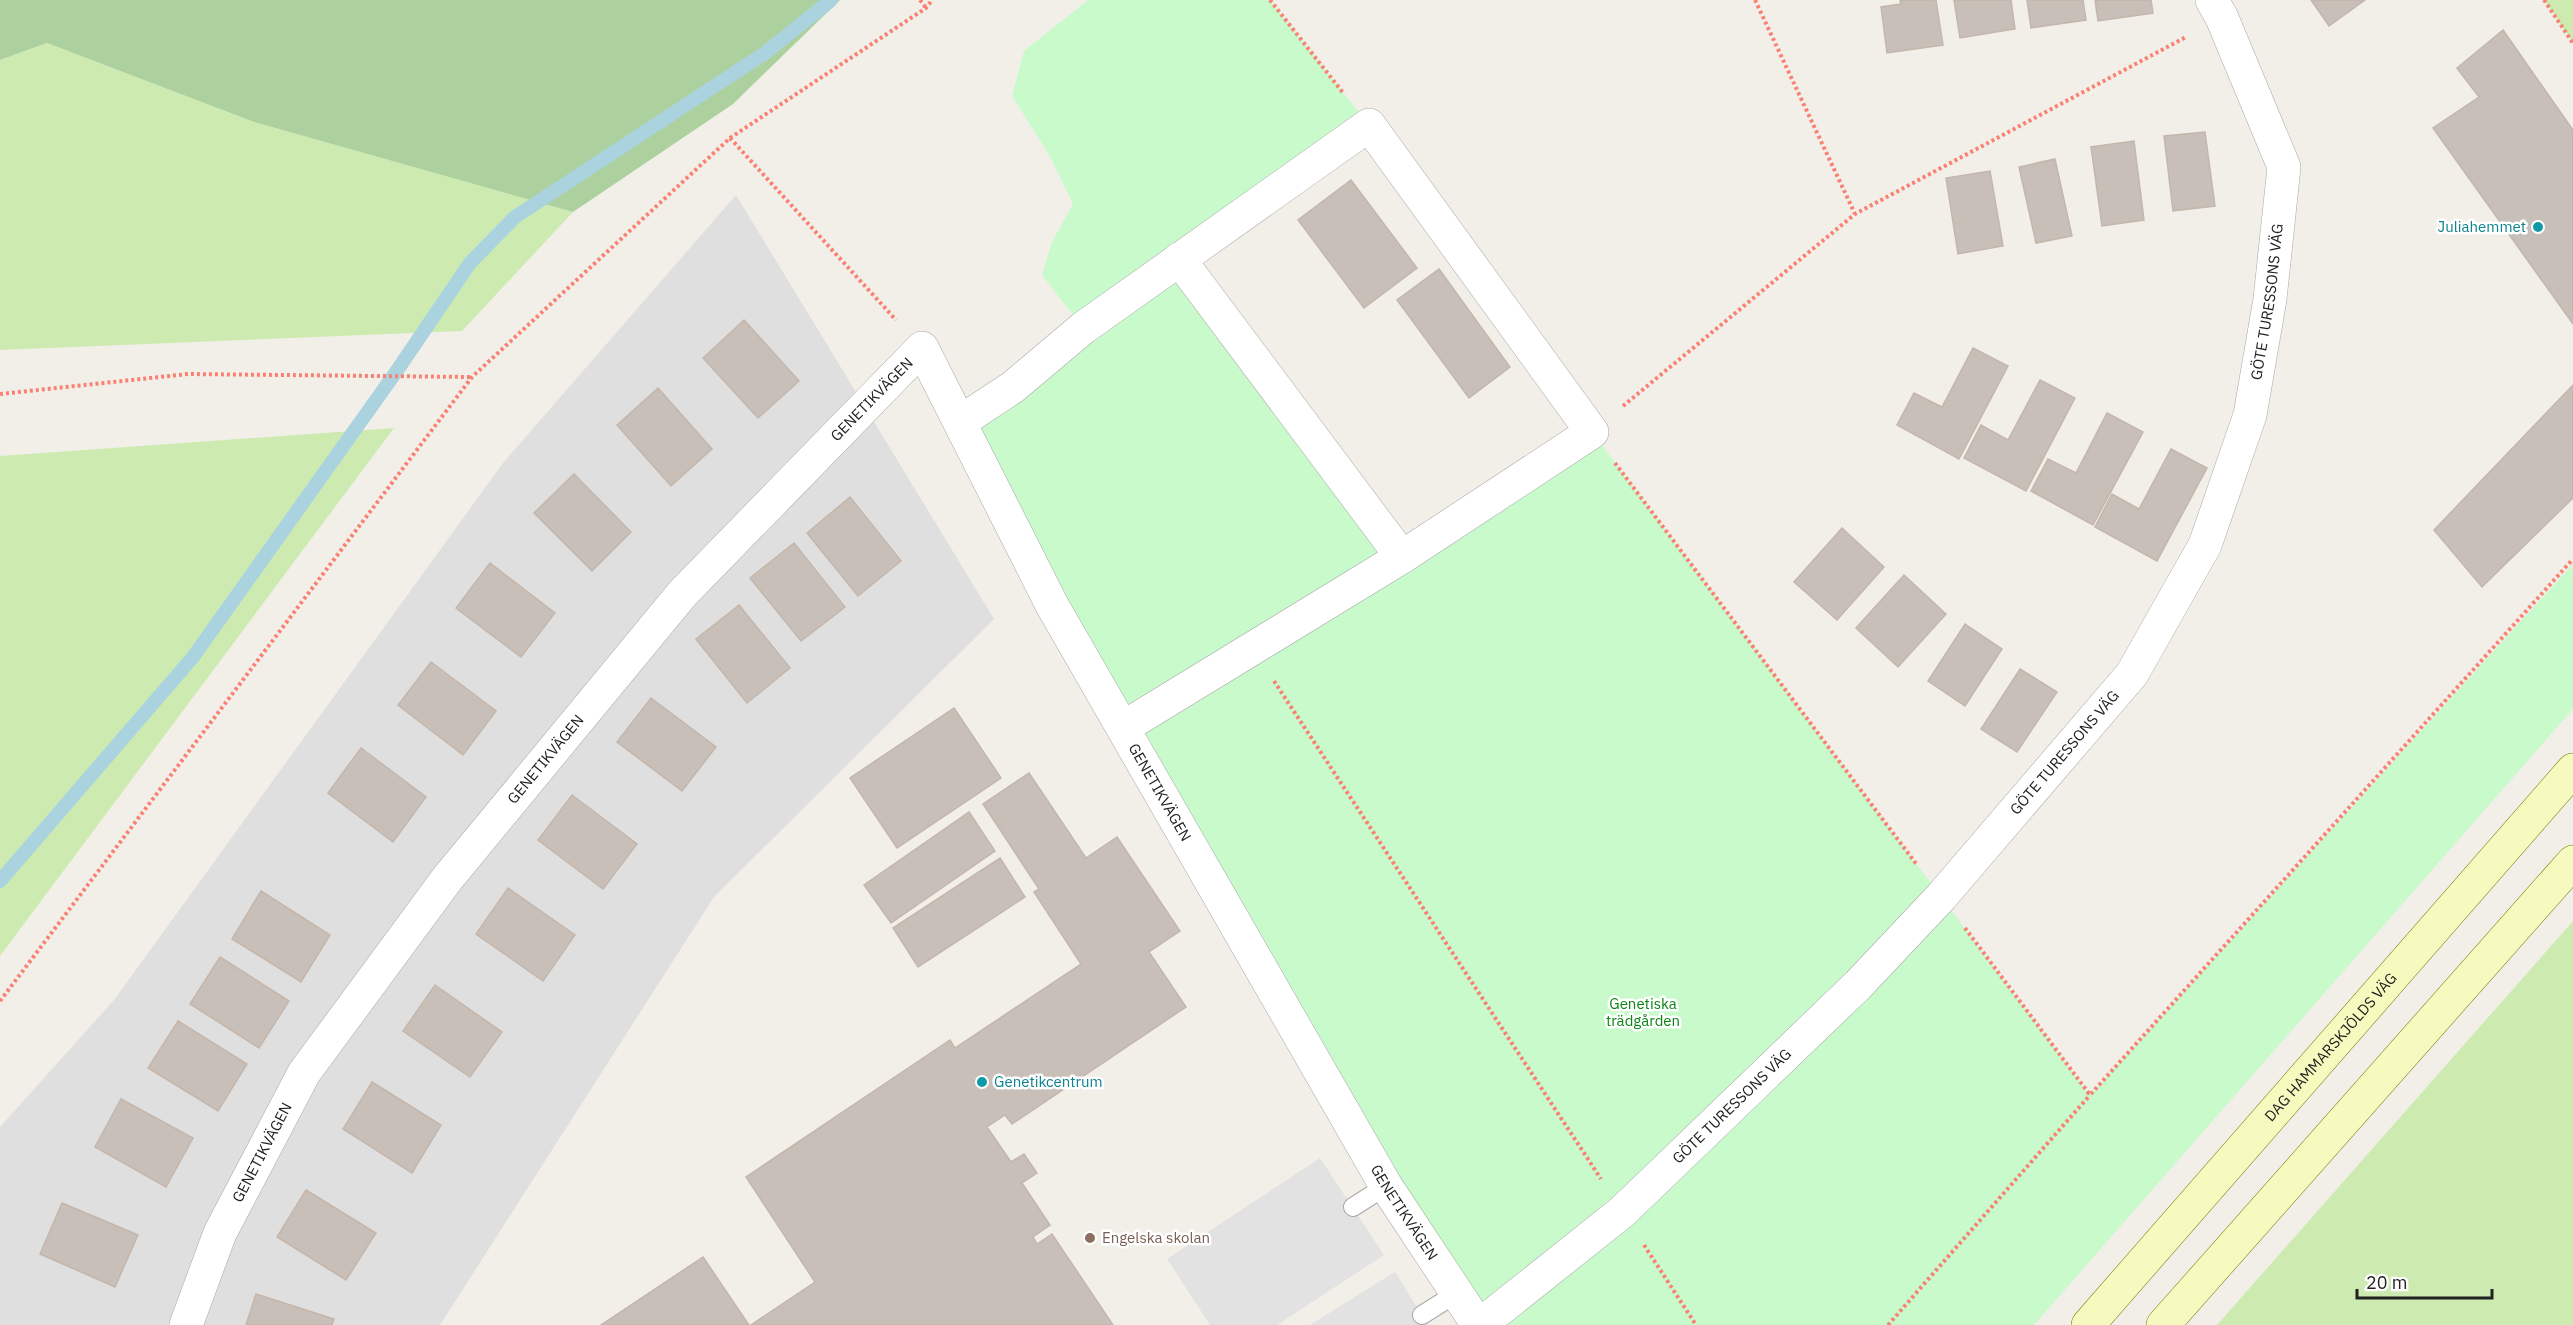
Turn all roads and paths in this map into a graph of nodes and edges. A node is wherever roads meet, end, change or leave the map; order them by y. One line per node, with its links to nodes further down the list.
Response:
1 (920, 0): 6 (path)
2 (932, 0): 6 (path)
3 (1270, 0): 9 (path)
4 (1755, 0): 11 (path)
5 (2544, 0): 8 (path)
6 (926, 8): 10 (path)
7 (2217, 9): 11 (path); 27 (street, GÖTE TURESSONS VÄG)
8 (2573, 44)
9 (1369, 125): 12 (street); 17 (street)
10 (730, 138): 13 (path); 14 (path)
11 (1855, 214): 17 (path)
12 (1179, 259): 16 (street); 18 (street)
13 (922, 348): 16 (street, GENETIKVÄGEN); 30 (street, GENETIKVÄGEN)
14 (472, 377): 15 (path); 23 (path)
15 (0, 394)
16 (960, 422): 20 (street, GENETIKVÄGEN)
17 (1592, 432): 18 (street)
18 (1402, 557): 19 (street)
19 (1254, 649): 20 (street); 27 (path)
20 (1124, 727): 25 (street, GENETIKVÄGEN)
21 (2573, 770): 34 (main road, DAG HAMMARSKJÖLDS VÄG)
22 (2573, 862): 35 (main road)
23 (0, 1001)
24 (2090, 1095): 33 (path)
25 (1386, 1186): 26 (lane); 28 (street, GENETIKVÄGEN)
26 (1353, 1208)
27 (1622, 1212): 31 (street, GÖTE TURESSONS VÄG); 32 (path)
28 (1457, 1293): 29 (lane); 31 (street, GENETIKVÄGEN)
29 (1422, 1315)
30 (186, 1325)
31 (1479, 1325)
32 (1696, 1325)
33 (1888, 1325)
34 (2088, 1325)
35 (2163, 1325)

